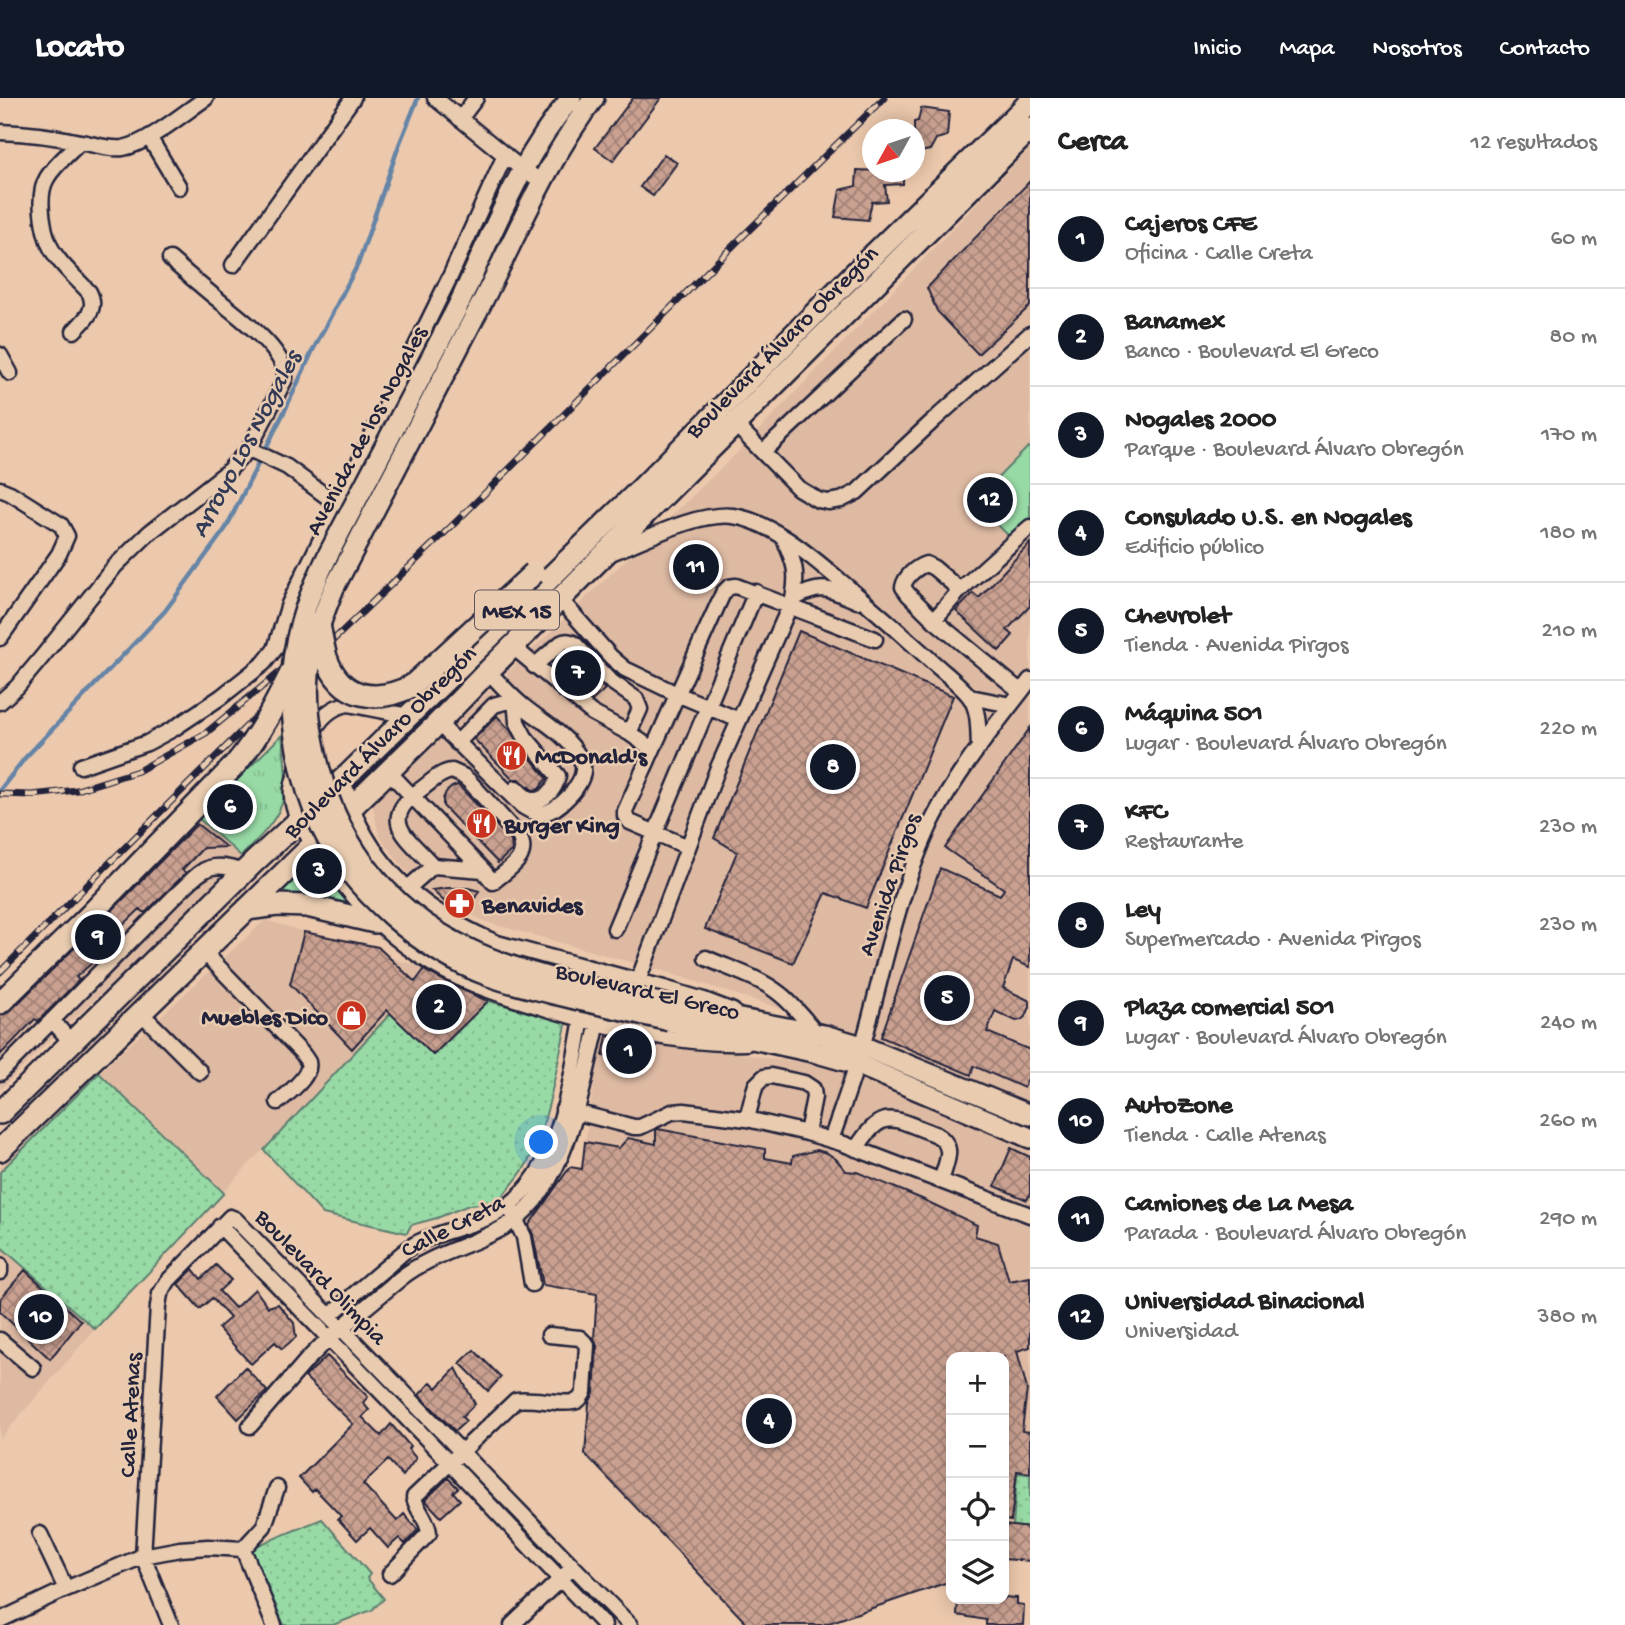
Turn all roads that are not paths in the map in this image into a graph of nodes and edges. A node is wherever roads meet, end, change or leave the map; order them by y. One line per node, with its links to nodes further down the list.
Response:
1 (206, 98): 11 (street)
2 (353, 98): 18 (street)
3 (435, 98): 8 (street)
4 (476, 98): 8 (street)
5 (570, 98): 14 (main road, Avenida de los Nogales)
6 (594, 98): 15 (main road, Avenida de los Nogales)
7 (1030, 102): 27 (highway, Boulevard Álvaro Obregón / MEX 15)
8 (460, 120): 13 (street)
9 (1030, 129): 24 (highway, Boulevard Álvaro Obregón / MEX 15)
10 (0, 132): 12 (street)
11 (149, 137): 12 (street); 16 (street)
12 (80, 142): 20 (street)
13 (505, 155): 14 (street); 29 (street)
14 (523, 170): 15 (street); 44 (main road, Avenida de los Nogales, bridge)
15 (542, 181): 39 (main road, Avenida de los Nogales, bridge)
16 (179, 187)
17 (170, 259): 25 (street)
18 (233, 265)
19 (904, 319): 26 (street)
20 (74, 331)
21 (1030, 334): 26 (street)
22 (0, 355): 23 (street)
23 (10, 373)
24 (736, 424): 26 (street); 32 (highway, Boulevard Álvaro Obregón / MEX 15)
25 (249, 449): 29 (street); 51 (street)
26 (762, 452)
27 (643, 487): 39 (highway, bridge); 54 (highway, Boulevard Álvaro Obregón / MEX 15)
28 (0, 489): 40 (street)
29 (338, 505): 61 (street)
30 (1030, 527): 33 (street)
31 (783, 538): 32 (street); 36 (street); 37 (street)
32 (603, 556): 35 (highway, Boulevard Álvaro Obregón / MEX 15)
33 (960, 590): 38 (street); 38 (street)
34 (756, 592): 36 (street); 48 (street); 53 (street)
35 (560, 599): 42 (highway, Boulevard Álvaro Obregón / MEX 15); 48 (street)
36 (792, 602): 37 (street); 41 (street); 55 (street)
37 (871, 607): 49 (street)
38 (934, 620): 47 (street)
39 (319, 624): 67 (main road, Avenida de los Nogales, bridge)
40 (0, 638)
41 (875, 639)
42 (512, 646): 43 (street); 45 (highway, Boulevard Álvaro Obregón / MEX 15)
43 (534, 666): 57 (street); 57 (street)
44 (292, 671): 67 (main road, Avenida de los Nogales, bridge); 81 (highway, bridge)
45 (488, 671): 50 (street); 56 (highway, Boulevard Álvaro Obregón / MEX 15)
46 (1030, 680): 47 (street, Avenida Pirgos)
47 (1021, 692): 52 (street, Avenida Pirgos)
48 (677, 694): 53 (street); 60 (street)
49 (970, 697): 52 (street); 59 (street)
50 (515, 699): 58 (street); 64 (street); 64 (street)
51 (0, 702)
52 (1011, 705): 59 (street, Avenida Pirgos)
53 (709, 707): 55 (street); 68 (street)
54 (409, 716): 63 (highway, Boulevard Álvaro Obregón / MEX 15); 67 (street)
55 (739, 720): 70 (street)
56 (438, 723): 58 (street); 62 (highway, Boulevard Álvaro Obregón / MEX 15)
57 (629, 733): 60 (street)
58 (457, 743): 64 (street)
59 (979, 748): 89 (street, Avenida Pirgos)
60 (652, 749): 68 (street)
61 (81, 766)
62 (388, 771): 65 (street); 66 (highway, Boulevard Álvaro Obregón / MEX 15)
63 (343, 780): 66 (street); 67 (highway, Boulevard Álvaro Obregón / MEX 15)
64 (499, 784)
65 (412, 796): 71 (street); 73 (street); 73 (street)
66 (352, 806): 69 (highway, Boulevard Álvaro Obregón / MEX 15); 74 (street)
67 (313, 808): 69 (street); 72 (highway, Boulevard Álvaro Obregón / MEX 15); 86 (main road, Boulevard El Greco, bridge)
68 (656, 834): 70 (street); 77 (street)
69 (313, 844): 75 (highway, Boulevard Álvaro Obregón / MEX 15); 76 (street)
70 (688, 847): 80 (street)
71 (433, 866): 73 (street); 74 (street)
72 (244, 872): 83 (street); 88 (highway, Boulevard Álvaro Obregón / MEX 15)
73 (488, 876)
74 (408, 888): 80 (street)
75 (247, 909): 76 (highway); 78 (highway, Boulevard Álvaro Obregón / MEX 15)
76 (375, 922): 84 (street)
77 (615, 929)
78 (203, 951): 82 (highway, Boulevard Álvaro Obregón / MEX 15); 92 (street)
79 (706, 958): 87 (street)
80 (638, 981): 86 (street)
81 (0, 1003)
82 (140, 1012): 90 (street); 101 (highway, Boulevard Álvaro Obregón / MEX 15)
83 (52, 1020): 88 (street); 91 (street)
84 (582, 1020): 85 (street); 94 (street, Calle Creta)
85 (598, 1023): 86 (street); 94 (street, Calle Creta)
86 (770, 1033): 87 (main road, Boulevard El Greco); 89 (main road, Boulevard El Greco)
87 (817, 1034): 89 (main road, Boulevard El Greco)
88 (71, 1042): 95 (highway, Boulevard Álvaro Obregón / MEX 15)
89 (859, 1055): 93 (main road, Boulevard El Greco); 98 (main road, Boulevard El Greco); 99 (street, Avenida Pirgos)
90 (200, 1072)
91 (0, 1073)
92 (278, 1102)
93 (1025, 1109)
94 (569, 1111): 96 (street); 103 (street, Calle Creta); 105 (street, Calle Creta)
95 (0, 1113)
96 (747, 1119): 97 (street); 97 (street)
97 (807, 1133): 99 (street)
98 (1030, 1138)
99 (831, 1140): 100 (street)
100 (856, 1149): 102 (street); 102 (street)
101 (0, 1150)
102 (941, 1181): 104 (street)
103 (508, 1206): 105 (street); 107 (street, Calle Creta)
104 (1030, 1214)
105 (517, 1220): 110 (street, Calle Creta); 111 (street)
106 (220, 1226): 112 (street, Boulevard Olimpia); 113 (street, Boulevard Olimpia); 123 (street, Calle Atenas)
107 (389, 1264): 110 (street); 112 (street, Calle Creta)
108 (0, 1265): 109 (street)
109 (0, 1272)
110 (401, 1278): 113 (street, Calle Creta)
111 (532, 1284)
112 (329, 1316): 113 (street, Boulevard Olimpia)
113 (334, 1333): 117 (street, Calle Creta); 118 (street, Boulevard Olimpia); 119 (street, Boulevard Olimpia)
114 (550, 1335): 118 (street)
115 (0, 1340): 116 (street)
116 (33, 1368)
117 (250, 1426)
118 (461, 1450): 119 (street); 124 (street, Boulevard Olimpia)
119 (449, 1462): 125 (street); 126 (street, Boulevard Olimpia)
120 (277, 1488): 122 (street)
121 (40, 1534): 127 (street)
122 (243, 1549): 123 (street); 130 (street)
123 (143, 1556): 127 (street); 129 (street, Calle Atenas)
124 (574, 1567): 126 (street); 133 (street, Boulevard Olimpia)
125 (390, 1574)
126 (560, 1580): 131 (street); 132 (street, Boulevard Olimpia)
127 (66, 1589): 128 (street)
128 (0, 1620)
129 (171, 1625)
130 (274, 1625)
131 (512, 1625)
132 (604, 1625)
133 (630, 1625)

